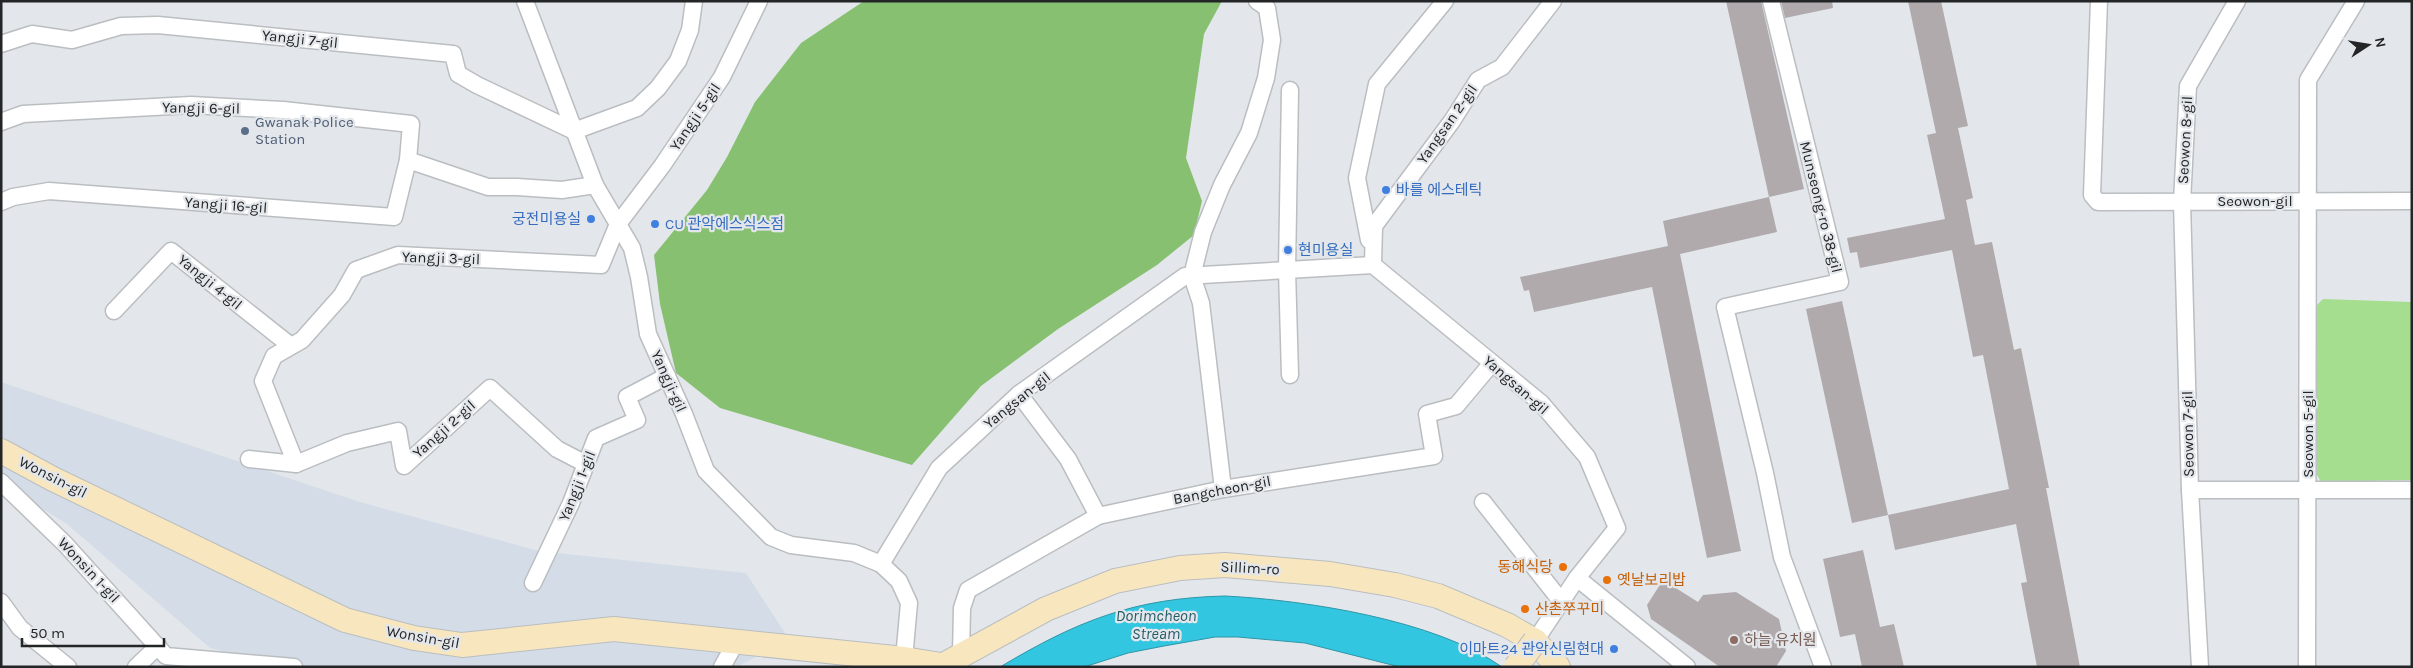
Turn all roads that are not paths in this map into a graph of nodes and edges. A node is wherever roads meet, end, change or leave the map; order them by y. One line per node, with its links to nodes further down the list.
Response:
1 (525, 1): 14 (street, Yangji-gil)
2 (694, 1): 14 (street)
3 (759, 1): 21 (street, Yangji 5-gil)
4 (1257, 1): 24 (street)
5 (1445, 1): 22 (street)
6 (1553, 1): 22 (street, Yangsan 2-gil)
7 (1771, 1): 59 (street, Munseong-ro 38-gil)
8 (2099, 1): 20 (street, Seowon-gil)
9 (2237, 1): 20 (street, Seowon 8-gil)
10 (2356, 1): 17 (street, Seowon 5-gil)
11 (1, 44): 14 (street, Yangji 7-gil)
12 (1290, 90): 23 (street)
13 (1, 122): 15 (street, Yangji 6-gil)
14 (574, 131): 16 (street, Yangji-gil)
15 (408, 160): 16 (street); 19 (street, Yangji 16-gil)
16 (595, 185): 21 (street, Yangji-gil)
17 (2308, 201): 18 (street, Seowon-gil); 20 (street, Seowon-gil); 38 (street, Seowon 5-gil)
18 (2412, 201)
19 (1, 202)
20 (2182, 202): 37 (street, Seowon 7-gil)
21 (618, 224): 26 (street, Yangji 3-gil); 29 (street, Yangji-gil)
22 (1372, 265): 23 (street, Yangsan-gil); 27 (street, Yangsan-gil)
23 (1288, 270): 24 (street, Yangsan-gil); 28 (street)
24 (1192, 276): 30 (street, Yangsan-gil); 36 (street)
25 (114, 312): 26 (street, Yangji 4-gil)
26 (291, 346): 33 (street, Yangji 3-gil)
27 (1492, 363): 36 (street, Bangcheon-gil); 43 (street, Yangsan-gil)
28 (1290, 375)
29 (667, 376): 34 (street, Yangji 1-gil); 42 (street, Yangji-gil)
30 (1019, 394): 41 (street); 42 (street, Yangsan-gil)
31 (1, 451): 48 (street, Wonsin-gil)
32 (249, 459): 33 (street, Yangji 2-gil)
33 (296, 464): 34 (street, Yangji 2-gil)
34 (586, 464): 44 (street, Yangji 1-gil)
35 (2, 483): 49 (street, Wonsin 1-gil)
36 (1222, 488): 41 (street, Bangcheon-gil)
37 (2190, 490): 38 (street); 60 (street, Seowon 7-gil)
38 (2308, 490): 39 (street); 61 (street, Seowon 5-gil)
39 (2412, 490)
40 (1483, 502): 45 (street)
41 (1098, 516): 51 (street, Bangcheon-gil)
42 (882, 564): 50 (street, Yangji-gil)
43 (1577, 578): 45 (street, Yangsan-gil); 58 (street)
44 (533, 583)
45 (1561, 601): 47 (street, Yangsan-gil)
46 (1, 602): 52 (street)
47 (1534, 641): 51 (street, Sillim-ro); 56 (street, bridge); 57 (street, Sillim-ro)
48 (736, 642): 50 (street, Wonsin-gil); 55 (street)
49 (158, 646): 53 (street); 54 (street, Wonsin 1-gil)
50 (904, 659): 51 (street, Wonsin-gil)
51 (946, 663)
52 (68, 667)
53 (136, 667)
54 (294, 667)
55 (722, 667)
56 (1516, 667)
57 (1558, 667)
58 (1687, 667)
59 (1823, 667)
60 (2200, 667)
61 (2307, 667)

